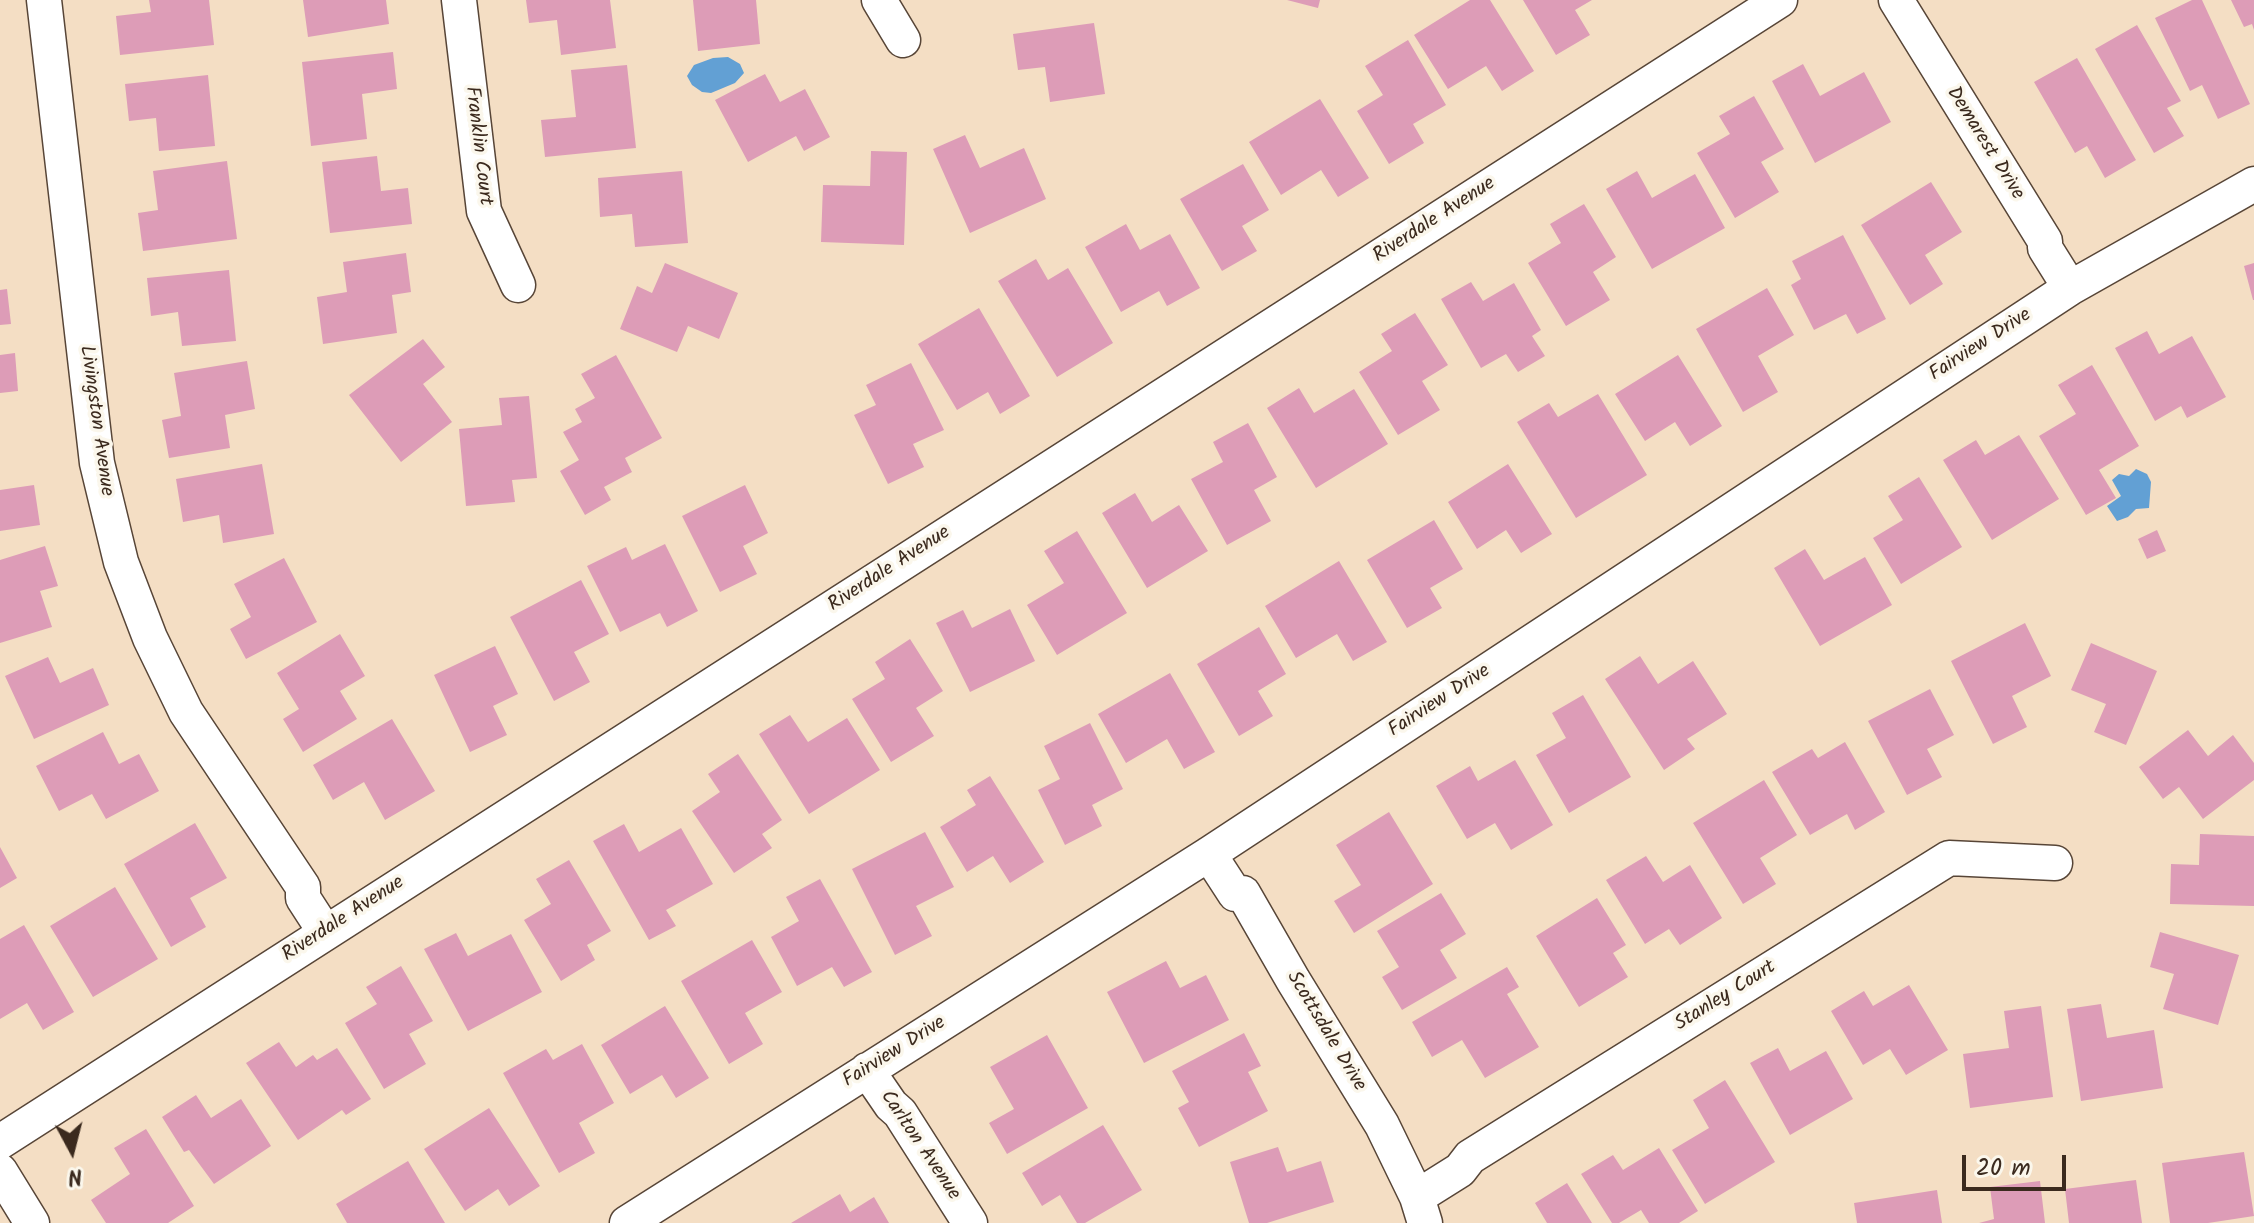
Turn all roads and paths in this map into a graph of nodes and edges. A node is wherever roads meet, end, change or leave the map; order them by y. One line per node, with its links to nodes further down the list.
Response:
1 (44, 0): 12 (street, Livingston Avenue)
2 (459, 0): 8 (street, Franklin Court)
3 (879, 0): 6 (street)
4 (1780, 0): 12 (street, Riverdale Avenue)
5 (1896, 0): 9 (street, Demarest Drive)
6 (903, 40)
7 (2254, 184): 9 (street, Fairview Drive)
8 (518, 285)
9 (2070, 288): 10 (street, Fairview Drive)
10 (1209, 854): 13 (street, Fairview Drive); 16 (street, Scottsdale Drive)
11 (2055, 863): 16 (street, Stanley Court)
12 (325, 932): 14 (street, Riverdale Avenue)
13 (867, 1070): 18 (street, Fairview Drive); 19 (street, Carlton Avenue)
14 (0, 1142)
15 (0, 1171): 17 (street)
16 (1421, 1210)
17 (32, 1223)
18 (627, 1223)
19 (970, 1223)

